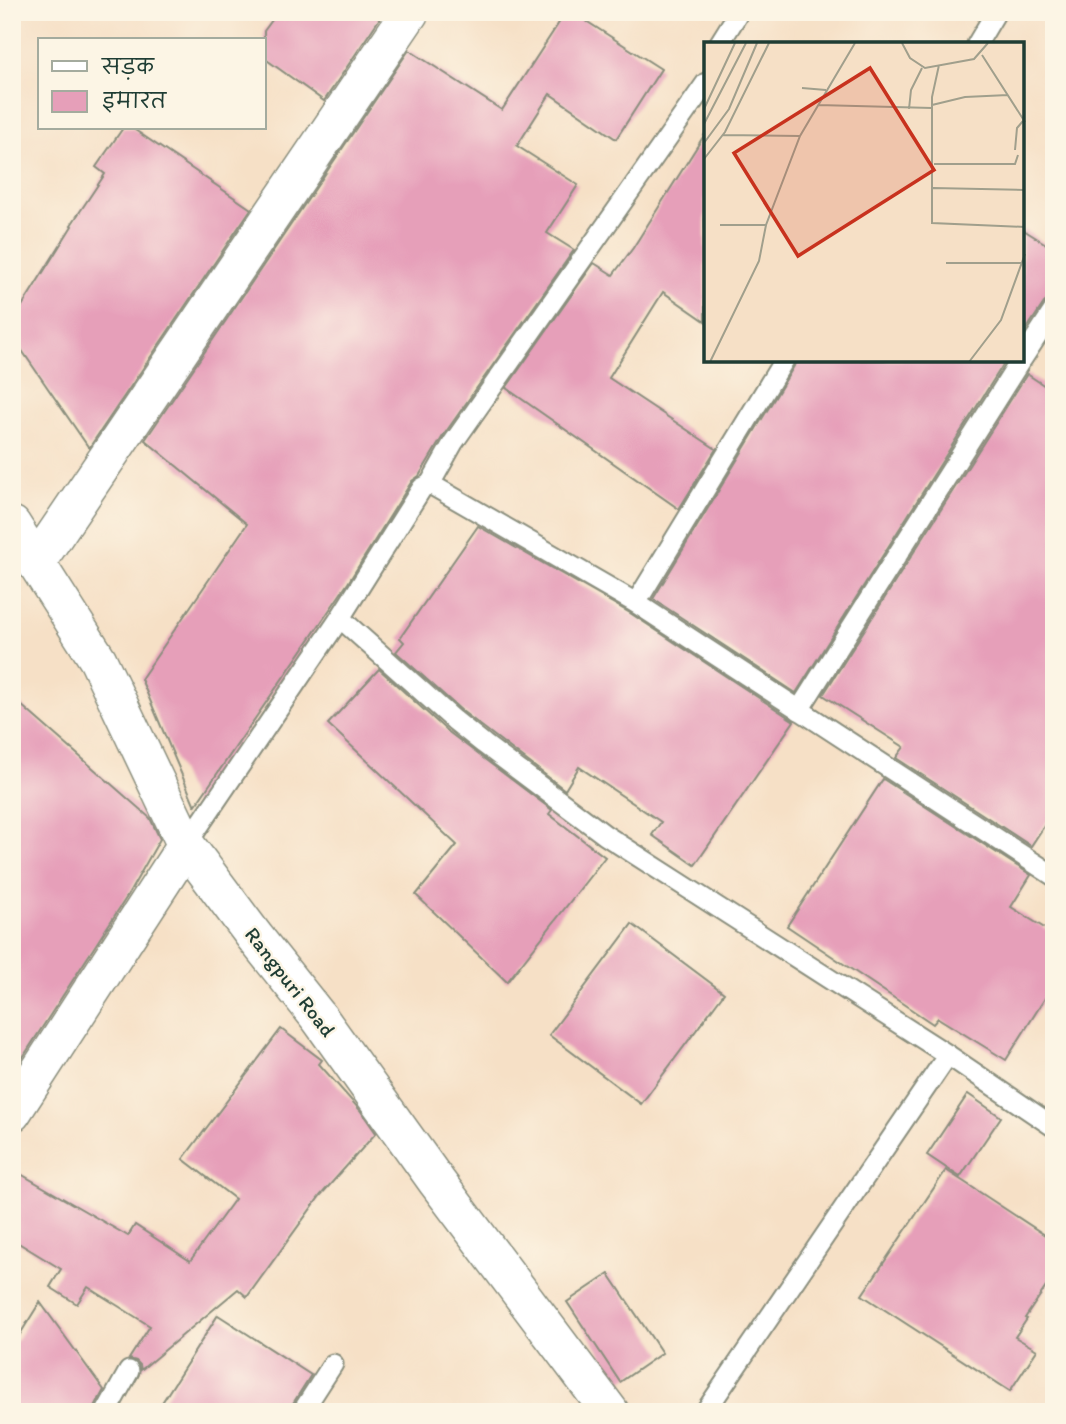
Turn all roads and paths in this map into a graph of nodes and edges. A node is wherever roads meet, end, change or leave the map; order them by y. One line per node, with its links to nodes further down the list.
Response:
1 (410, 12): 13 (street)
2 (739, 12): 4 (lane)
3 (996, 12): 5 (lane)
4 (720, 42)
5 (978, 42)
6 (704, 84): 11 (lane)
7 (1054, 310): 8 (lane)
8 (1024, 357)
9 (783, 362): 14 (lane)
10 (1021, 362): 16 (lane)
11 (430, 484): 14 (lane); 15 (lane)
12 (12, 526): 13 (street, Rangpuri Road)
13 (36, 563): 17 (street, Rangpuri Road)
14 (636, 603): 16 (lane)
15 (340, 618): 17 (lane); 19 (lane)
16 (799, 710): 18 (lane)
17 (186, 845): 20 (street); 26 (street, Rangpuri Road)
18 (1054, 876)
19 (948, 1055): 21 (lane); 27 (lane)
20 (12, 1113)
21 (1054, 1127)
22 (333, 1364): 25 (lane)
23 (129, 1371): 24 (lane)
24 (106, 1412)
25 (302, 1412)
26 (610, 1412)
27 (705, 1412)

